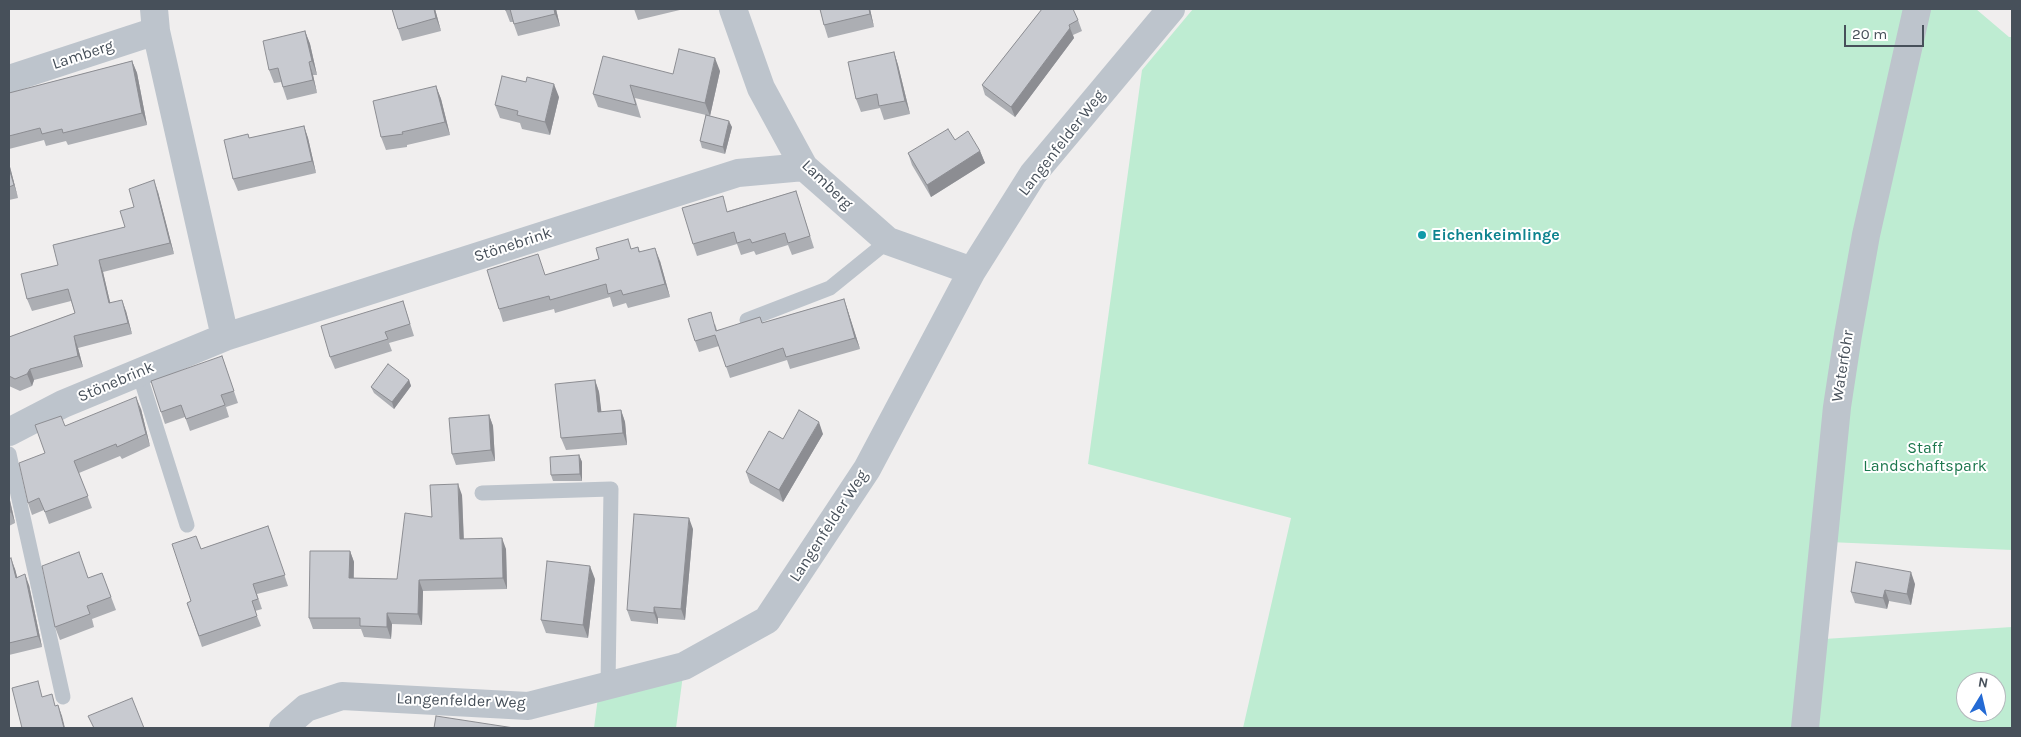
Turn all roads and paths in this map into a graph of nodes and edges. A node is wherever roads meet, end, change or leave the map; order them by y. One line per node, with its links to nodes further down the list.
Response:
1 (733, 9): 6 (street, Lamberg)
2 (1171, 9): 8 (street, Langenfelder Weg)
3 (1917, 9): 19 (street, Waterfohr)
4 (155, 20): 5 (street, Lamberg); 10 (street)
5 (9, 78)
6 (804, 167): 7 (street, Lamberg); 10 (street, Stönebrink)
7 (888, 241): 8 (street, Lamberg); 9 (lane)
8 (972, 271): 16 (street, Langenfelder Weg)
9 (747, 320)
10 (226, 337): 11 (street, Stönebrink)
11 (139, 373): 12 (street, Stönebrink); 15 (lane)
12 (9, 432)
13 (9, 454): 17 (lane)
14 (482, 492): 16 (lane)
15 (187, 526)
16 (608, 685): 18 (street, Langenfelder Weg)
17 (63, 697)
18 (283, 728)
19 (1805, 728)

